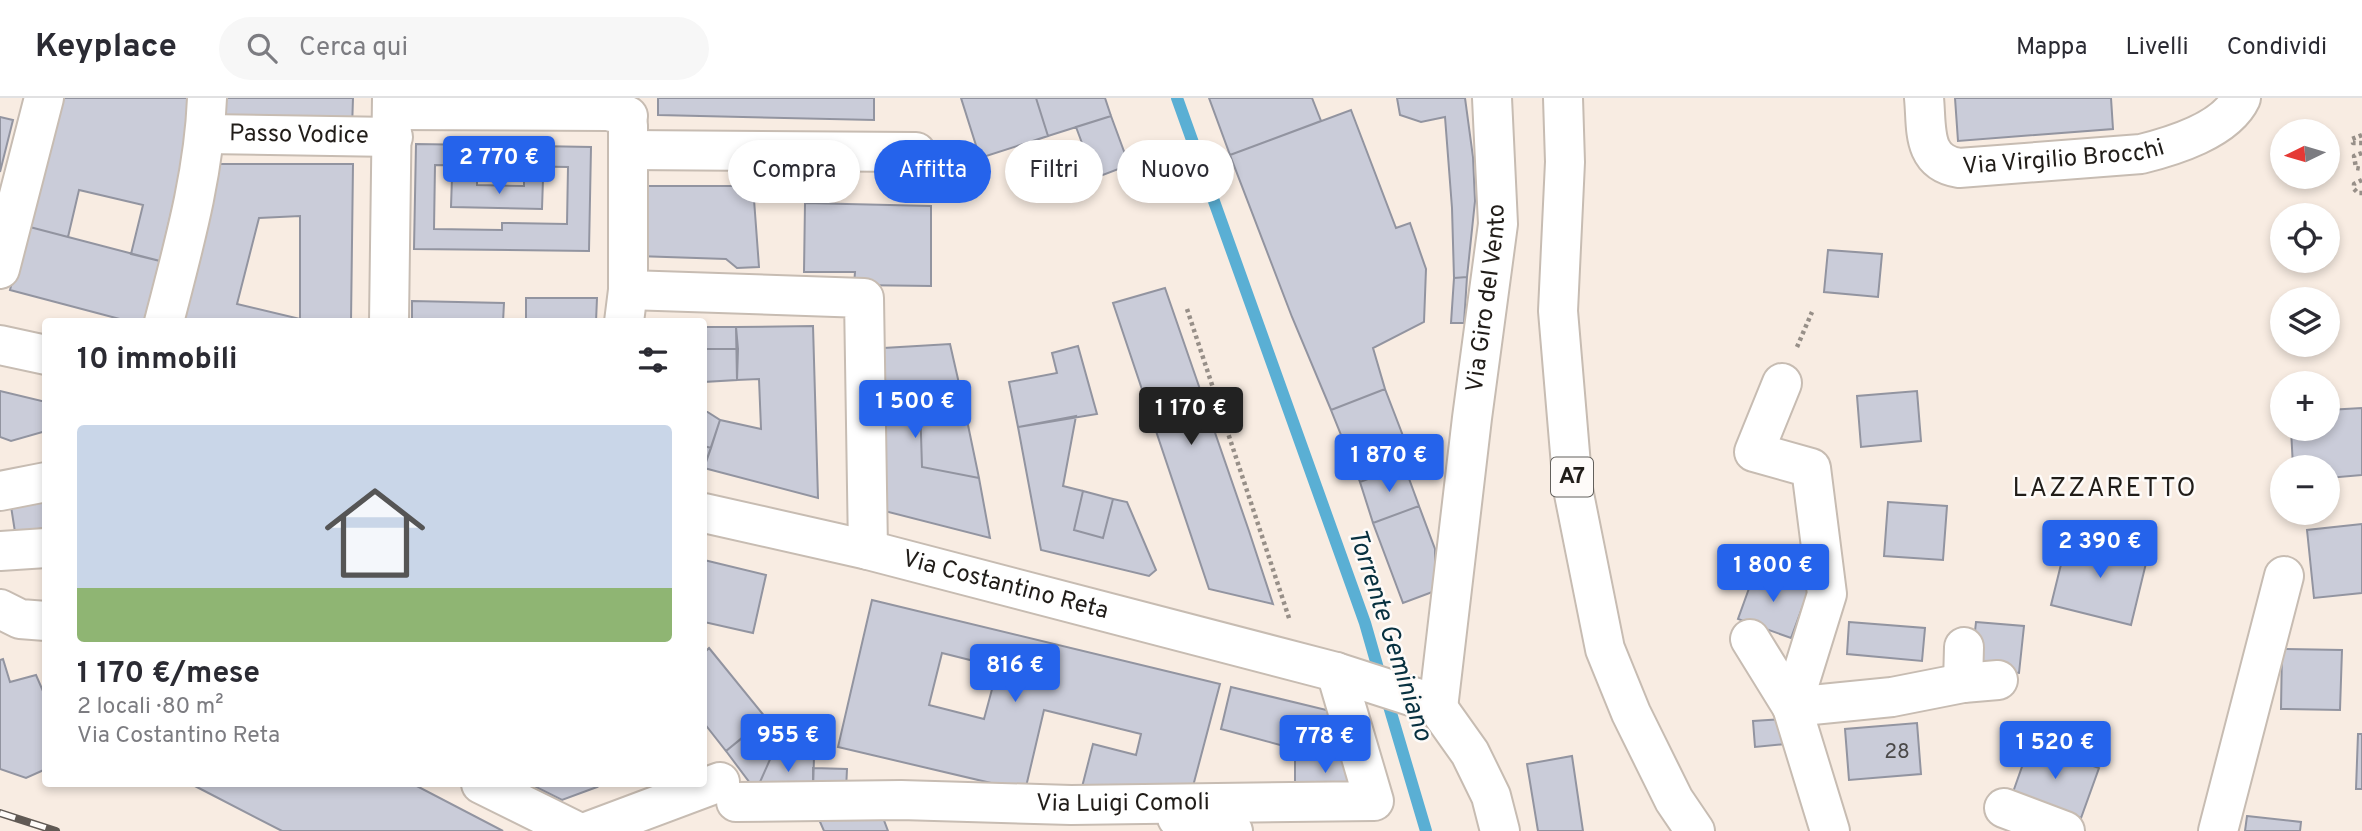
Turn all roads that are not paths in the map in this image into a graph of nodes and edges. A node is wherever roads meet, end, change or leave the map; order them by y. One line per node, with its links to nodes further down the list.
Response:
1 (44, 98): 10 (main road)
2 (1492, 98): 29 (main road, Via Giro del Vento)
3 (1563, 98): 39 (main road, A7)
4 (1924, 98): 5 (main road, Via Virgilio Brocchi)
5 (2241, 98)
6 (392, 115): 7 (main road, Passo Vodice); 8 (main road, Passo Vodice); 13 (main road)
7 (206, 116): 12 (main road)
8 (628, 121): 9 (main road, Passo Vodice); 11 (main road)
9 (874, 147)
10 (0, 269)
11 (626, 306): 21 (main road)
12 (165, 318)
13 (389, 318)
14 (0, 345): 15 (main road)
15 (42, 354)
16 (1782, 383): 30 (main road)
17 (42, 483): 18 (main road)
18 (0, 491)
19 (707, 514): 21 (main road, Via Costantino Reta)
20 (42, 548): 22 (main road)
21 (868, 550): 27 (main road, Via Costantino Reta)
22 (0, 551)
23 (2284, 576): 42 (main road)
24 (0, 609): 25 (main road)
25 (42, 621)
26 (1750, 639): 30 (main road)
27 (1326, 669): 29 (main road, Via Costantino Reta); 32 (main road, Via Luigi Comoli)
28 (1975, 670): 30 (main road)
29 (1431, 704): 38 (main road)
30 (1792, 706): 40 (main road)
31 (487, 787): 35 (main road)
32 (727, 794): 36 (main road, Via Luigi Comoli)
33 (2004, 808): 41 (main road)
34 (1214, 829): 37 (main road)
35 (576, 831)
36 (589, 831)
37 (973, 831)
38 (1500, 831)
39 (1696, 831)
40 (1829, 831)
41 (2064, 831)
42 (2218, 831)

